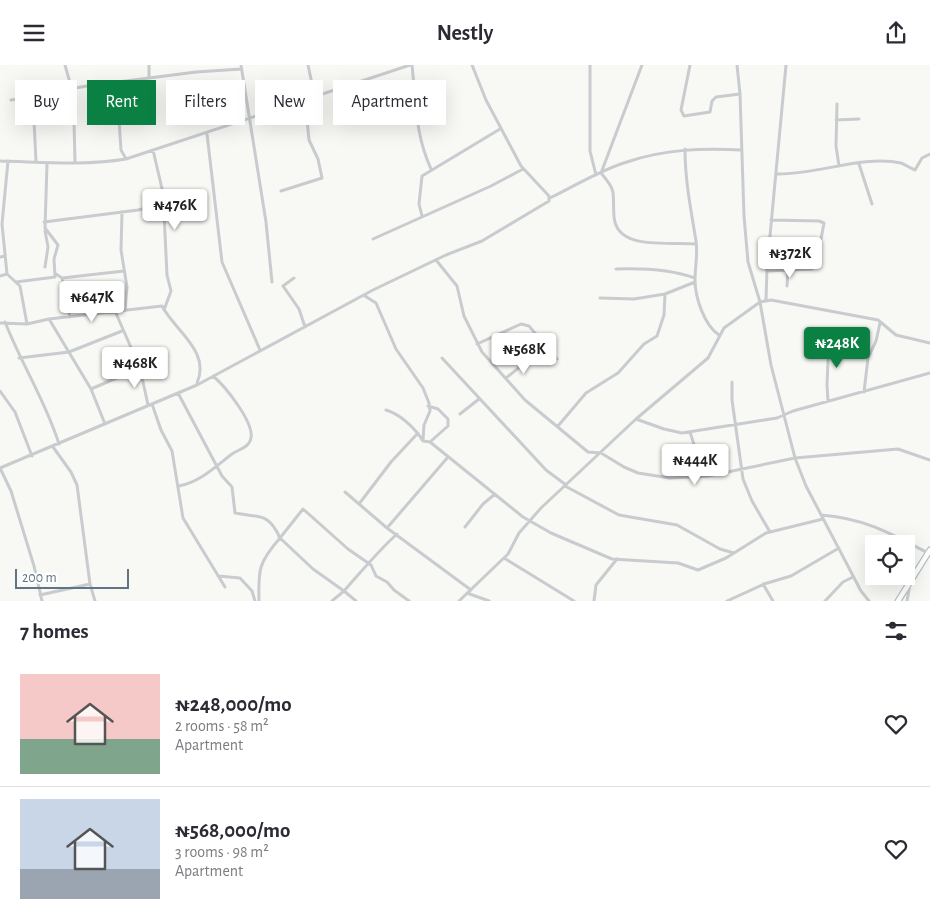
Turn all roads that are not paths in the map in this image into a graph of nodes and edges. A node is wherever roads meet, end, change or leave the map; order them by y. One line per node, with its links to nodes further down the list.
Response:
1 (65, 65): 14 (street)
2 (149, 65): 13 (street)
3 (308, 65): 16 (street)
4 (411, 65): 12 (street); 44 (street)
5 (472, 65): 30 (street)
6 (590, 65): 48 (street)
7 (642, 65): 46 (street)
8 (690, 65): 17 (street)
9 (737, 65): 17 (street)
10 (786, 65): 47 (street)
11 (241, 67): 13 (street); 23 (street)
12 (398, 67): 18 (street)
13 (149, 78): 15 (street)
14 (68, 80)
15 (138, 80)
16 (311, 80)
17 (740, 93): 34 (street)
18 (323, 95)
19 (15, 99): 20 (street)
20 (11, 100)
21 (836, 104): 25 (street)
22 (255, 117): 23 (street)
23 (248, 119): 31 (street); 77 (street)
24 (859, 119): 25 (street)
25 (836, 120): 43 (street)
26 (34, 125): 39 (street)
27 (74, 125): 41 (street)
28 (119, 125): 36 (street)
29 (309, 125): 49 (street)
30 (500, 129): 44 (street); 45 (street)
31 (207, 134): 33 (street); 99 (street)
32 (686, 149): 34 (street); 46 (street); 59 (street)
33 (153, 150): 36 (street); 51 (street)
34 (742, 150): 83 (street)
35 (930, 153): 42 (street)
36 (126, 159): 41 (street)
37 (0, 161): 38 (street)
38 (8, 161): 39 (street); 61 (street)
39 (36, 162): 40 (street)
40 (47, 163): 41 (street); 56 (street)
41 (75, 163)
42 (859, 164): 43 (street); 52 (street)
43 (839, 166): 47 (street)
44 (431, 169): 54 (street)
45 (522, 169): 50 (street); 54 (street)
46 (601, 173): 48 (street); 59 (street)
47 (776, 174): 55 (street)
48 (596, 175): 50 (street)
49 (281, 191)
50 (550, 198): 62 (street)
51 (164, 204): 53 (street); 85 (street)
52 (872, 204)
53 (122, 212): 56 (street); 68 (street)
54 (422, 216): 58 (street)
55 (772, 220): 67 (street); 69 (street)
56 (44, 222): 57 (street)
57 (44, 228): 63 (street); 71 (street)
58 (372, 239)
59 (696, 244): 75 (street)
60 (0, 257): 61 (street)
61 (5, 257): 70 (street)
62 (436, 260): 80 (street); 98 (street)
63 (45, 267)
64 (616, 269): 75 (street)
65 (812, 269): 67 (street)
66 (788, 270): 67 (street); 69 (street); 78 (street)
67 (795, 270)
68 (124, 271): 73 (street); 84 (street)
69 (766, 271): 82 (street)
70 (7, 274): 72 (street); 76 (street)
71 (56, 274): 73 (street); 76 (street)
72 (0, 276)
73 (62, 278): 87 (street)
74 (294, 278): 93 (street)
75 (695, 280): 79 (street); 95 (street)
76 (16, 282): 92 (street)
77 (272, 282)
78 (787, 286)
79 (665, 294): 81 (street); 125 (street)
80 (365, 295): 93 (street); 118 (street)
81 (600, 298)
82 (766, 300): 83 (street); 90 (street)
83 (760, 302): 95 (street); 121 (street)
84 (125, 309): 85 (street); 86 (street)
85 (164, 310): 110 (street)
86 (115, 311): 87 (street); 94 (street)
87 (70, 317): 88 (street)
88 (50, 319): 92 (street); 100 (street)
89 (5, 322): 91 (street); 92 (street); 101 (street)
90 (880, 322): 97 (street); 113 (street)
91 (0, 323)
92 (27, 324)
93 (305, 327): 99 (street)
94 (122, 331): 100 (street); 105 (street)
95 (719, 335): 122 (street)
96 (829, 337): 116 (street)
97 (930, 343)
98 (477, 344): 104 (street); 108 (street)
99 (260, 350): 107 (street)
100 (69, 352): 101 (street); 111 (street)
101 (19, 358): 130 (street)
102 (442, 358): 115 (street)
103 (531, 358): 108 (street)
104 (557, 359)
105 (140, 368): 111 (street); 117 (street)
106 (930, 373): 113 (street)
107 (213, 376): 110 (street); 137 (street)
108 (506, 378): 125 (street)
109 (732, 382): 123 (street)
110 (197, 383): 114 (street)
111 (91, 389): 124 (street)
112 (0, 391): 133 (street)
113 (864, 392): 116 (street)
114 (178, 393): 117 (street); 137 (street)
115 (479, 399): 120 (street); 142 (street)
116 (828, 401): 121 (street)
117 (150, 404): 124 (street); 141 (street)
118 (428, 406): 128 (street); 129 (street)
119 (386, 410): 127 (street)
120 (460, 414)
121 (784, 415): 123 (street); 135 (street)
122 (636, 419): 126 (street); 132 (street)
123 (735, 423): 126 (street); 139 (street)
124 (105, 424): 130 (street)
125 (558, 426): 132 (street)
126 (690, 432): 140 (street)
127 (418, 433): 128 (street); 145 (street)
128 (423, 441): 129 (street)
129 (430, 442): 134 (street)
130 (59, 444): 131 (street)
131 (53, 447): 133 (street); 162 (street)
132 (601, 453): 140 (street); 142 (street)
133 (32, 456): 138 (street)
134 (448, 457): 144 (street); 148 (street)
135 (795, 458): 136 (street); 139 (street); 146 (street)
136 (930, 460)
137 (218, 467): 141 (street); 152 (street)
138 (0, 468): 169 (street)
139 (742, 469): 140 (street); 150 (street)
140 (698, 477)
141 (179, 486): 160 (street)
142 (566, 486): 147 (street); 155 (street)
143 (345, 492): 145 (street)
144 (495, 494): 147 (street); 149 (street)
145 (359, 504): 148 (street)
146 (822, 517): 150 (street); 153 (street); 154 (street)
147 (531, 520): 156 (street); 157 (street)
148 (387, 527): 151 (street)
149 (465, 527)
150 (770, 532): 155 (street)
151 (397, 534): 158 (street); 168 (street)
152 (280, 538): 158 (street); 167 (street); 172 (street)
153 (840, 548): 161 (street); 163 (street)
154 (929, 551): 159 (main road)
155 (734, 553): 157 (street)
156 (504, 558): 168 (street); 178 (street)
157 (617, 559): 179 (street)
158 (369, 563): 167 (street); 175 (street)
159 (915, 574)
160 (218, 576): 166 (street); 172 (street)
161 (853, 577): 182 (street); 183 (street)
162 (90, 584): 169 (street); 171 (street)
163 (763, 584): 180 (street); 181 (street)
164 (908, 585): 184 (main road)
165 (910, 585): 185 (street)
166 (225, 587)
167 (344, 591): 173 (street); 174 (street)
168 (469, 592): 176 (street); 177 (street)
169 (40, 595): 170 (street)
170 (42, 601)
171 (95, 601)
172 (257, 601)
173 (332, 601)
174 (356, 601)
175 (409, 601)
176 (459, 601)
177 (489, 601)
178 (574, 601)
179 (594, 601)
180 (727, 601)
181 (773, 601)
182 (825, 601)
183 (869, 601)
184 (898, 601)
185 (907, 601)

